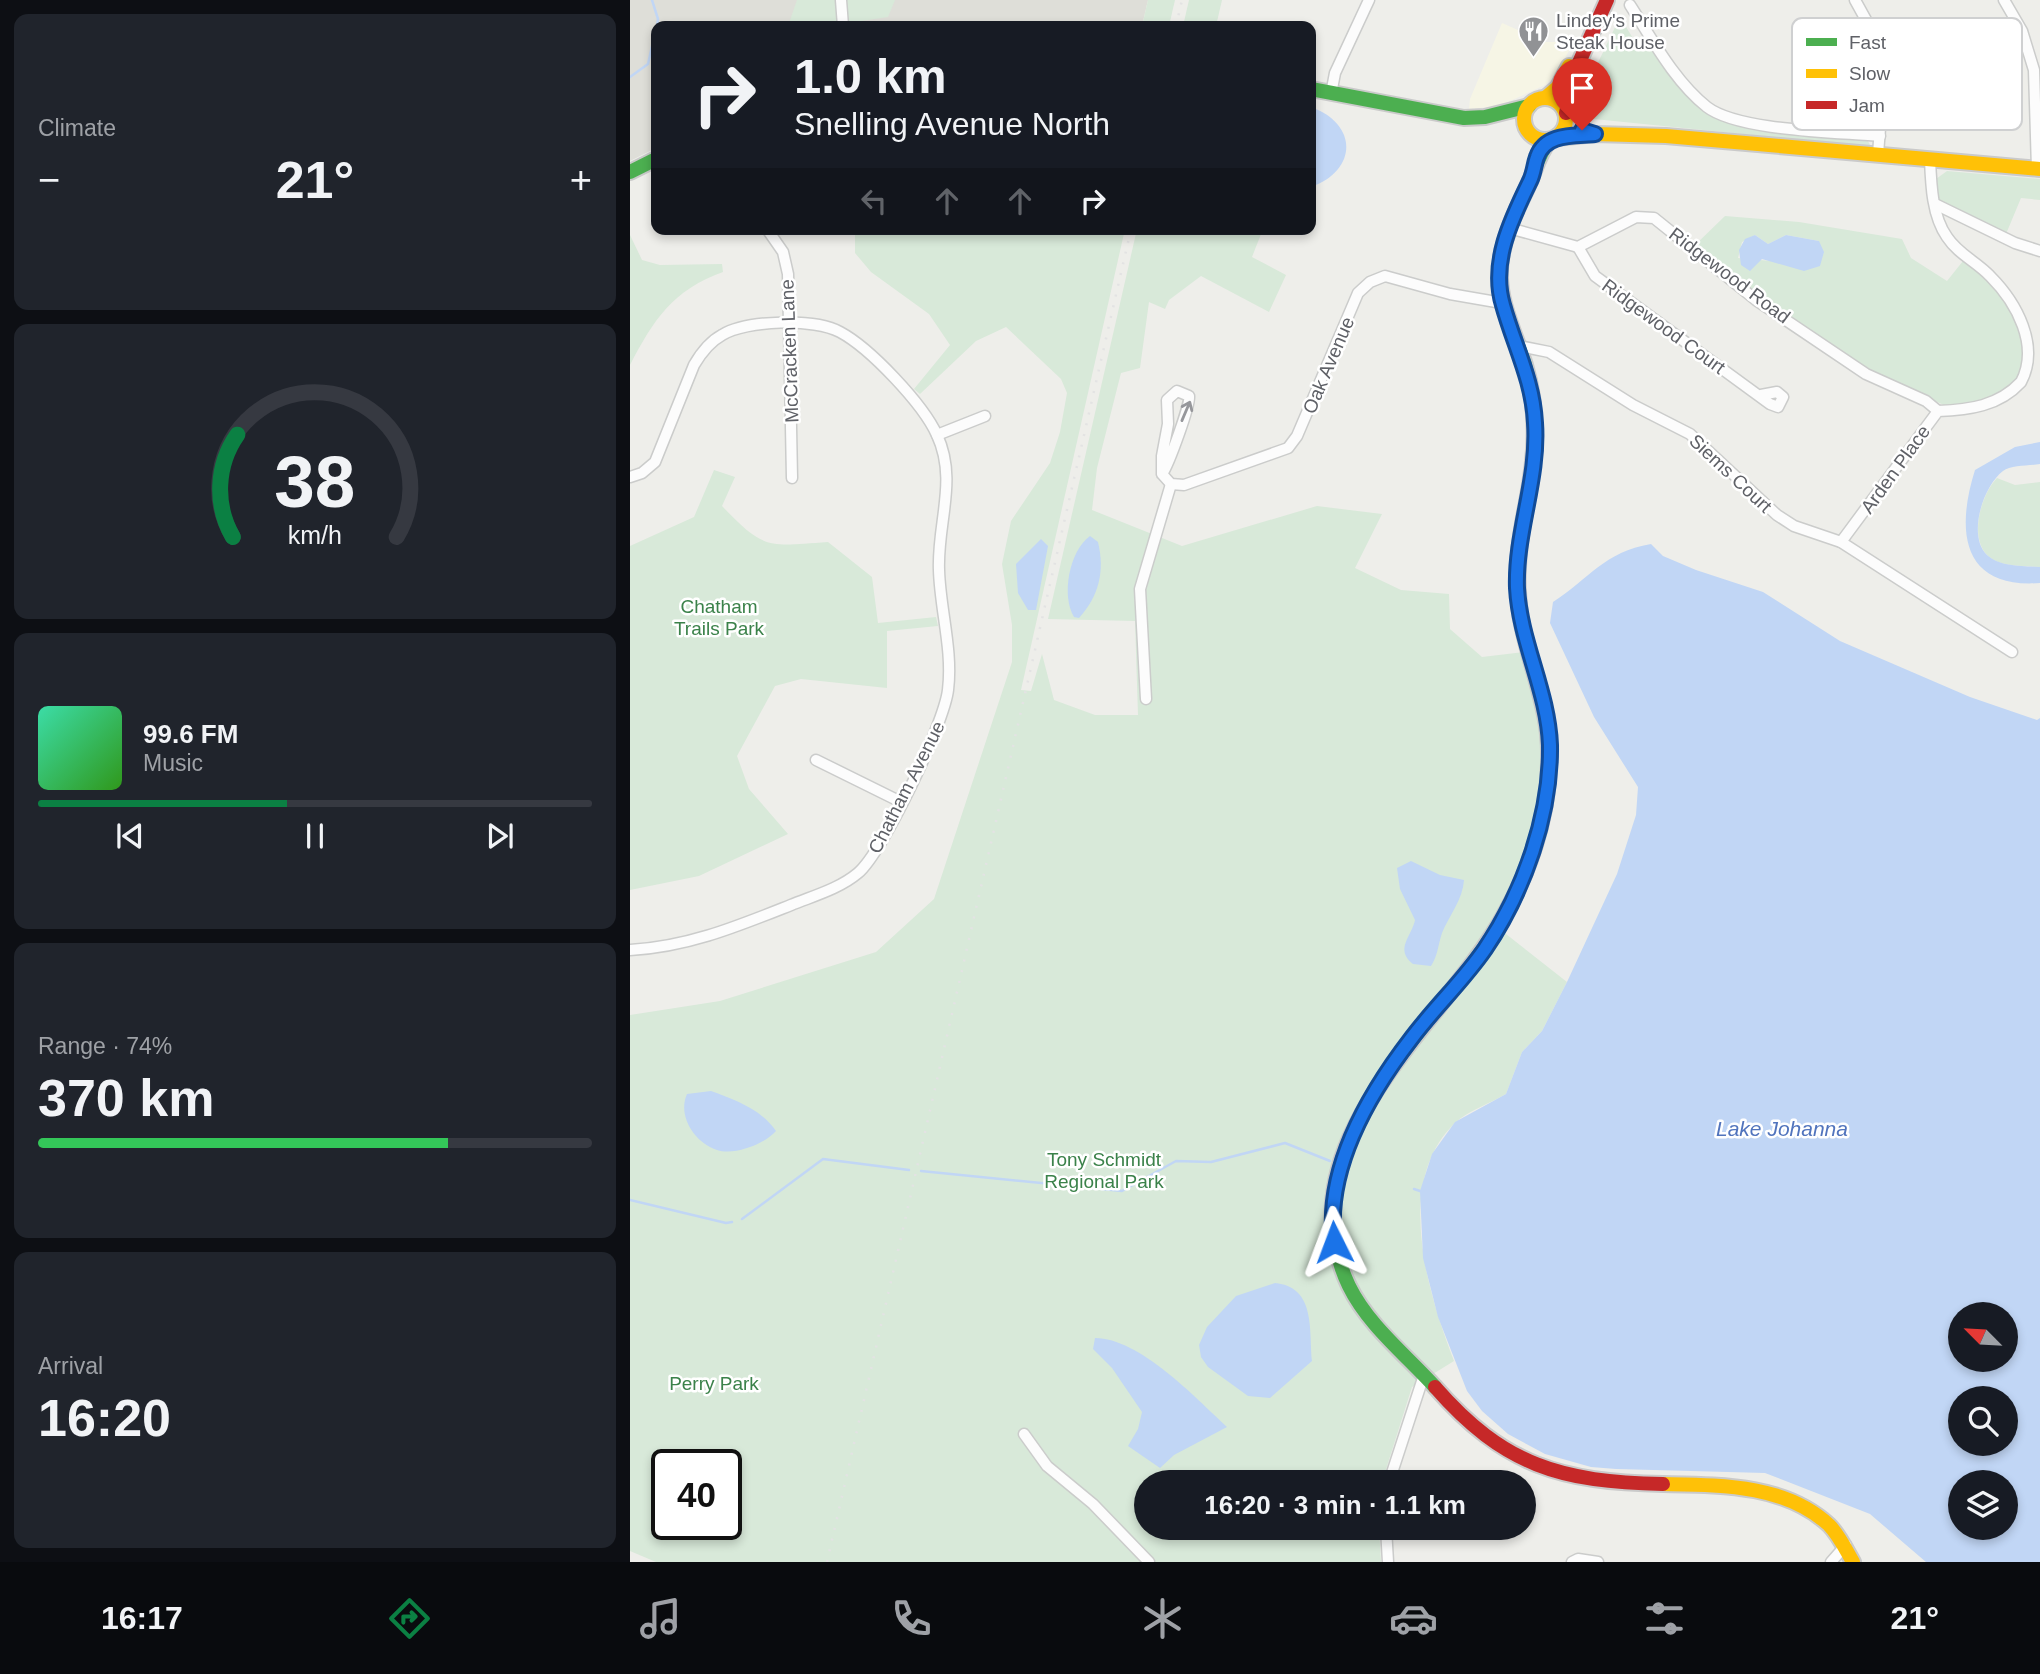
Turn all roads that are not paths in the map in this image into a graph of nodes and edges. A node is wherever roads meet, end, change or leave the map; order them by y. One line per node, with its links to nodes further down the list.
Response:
1 (841, 0): 10 (street)
2 (1370, 0): 13 (street)
3 (1607, 0): 9 (street)
4 (1855, 0): 7 (street)
5 (2004, 0): 8 (street)
6 (1630, 5): 18 (street)
7 (1865, 18)
8 (2014, 18)
9 (1597, 20): 14 (street); 16 (street)
10 (843, 21)
11 (2022, 31): 28 (street)
12 (1316, 90): 13 (street)
13 (1331, 94): 17 (street)
14 (1545, 98): 15 (street); 16 (street)
15 (1529, 106): 17 (street); 19 (street)
16 (1566, 116): 22 (street); 24 (street)
17 (1485, 117): 19 (street)
18 (1792, 127)
19 (1527, 130): 24 (street); 30 (street)
20 (1820, 130): 23 (street)
21 (1880, 130): 23 (street)
22 (1595, 134): 24 (street); 25 (street)
23 (1880, 136): 25 (street)
24 (1553, 139): 30 (street)
25 (1878, 155): 26 (street)
26 (1930, 159): 28 (street); 31 (street, Arden Place)
27 (651, 162): 29 (street)
28 (2039, 169)
29 (630, 172)
30 (1522, 197): 32 (street)
31 (1935, 204): 35 (street); 40 (street, Arden Place)
32 (1509, 228): 34 (street); 36 (street)
33 (772, 235): 37 (street, McCracken Lane)
34 (1578, 247): 39 (street, Ridgewood Court); 40 (street, Ridgewood Road)
35 (2040, 251)
36 (1502, 303): 38 (street); 46 (street, Oak Avenue)
37 (790, 324): 42 (street, Chatham Avenue); 44 (street, Chatham Avenue); 45 (street, McCracken Lane)
38 (1519, 346): 47 (street, Siems Court); 53 (street)
39 (1762, 395)
40 (1938, 411): 47 (street, Arden Place)
41 (985, 416): 42 (street)
42 (937, 435): 51 (street, Chatham Avenue)
43 (1162, 474): 43 (street, one-way to 43); 46 (street)
44 (630, 477)
45 (792, 478)
46 (1171, 484): 49 (street)
47 (1841, 542): 48 (street, Siems Court)
48 (2012, 652)
49 (1146, 699)
50 (816, 760): 51 (street)
51 (901, 802): 52 (street, Chatham Avenue)
52 (630, 950)
53 (1424, 1375): 55 (street); 57 (street)
54 (1024, 1434): 59 (street)
55 (1393, 1470)
56 (1387, 1540): 60 (street)
57 (1846, 1545): 62 (street); 63 (street)
58 (1572, 1561): 61 (street)
59 (1149, 1562)
60 (1388, 1562)
61 (1598, 1562)
62 (1831, 1562)
63 (1853, 1562)

